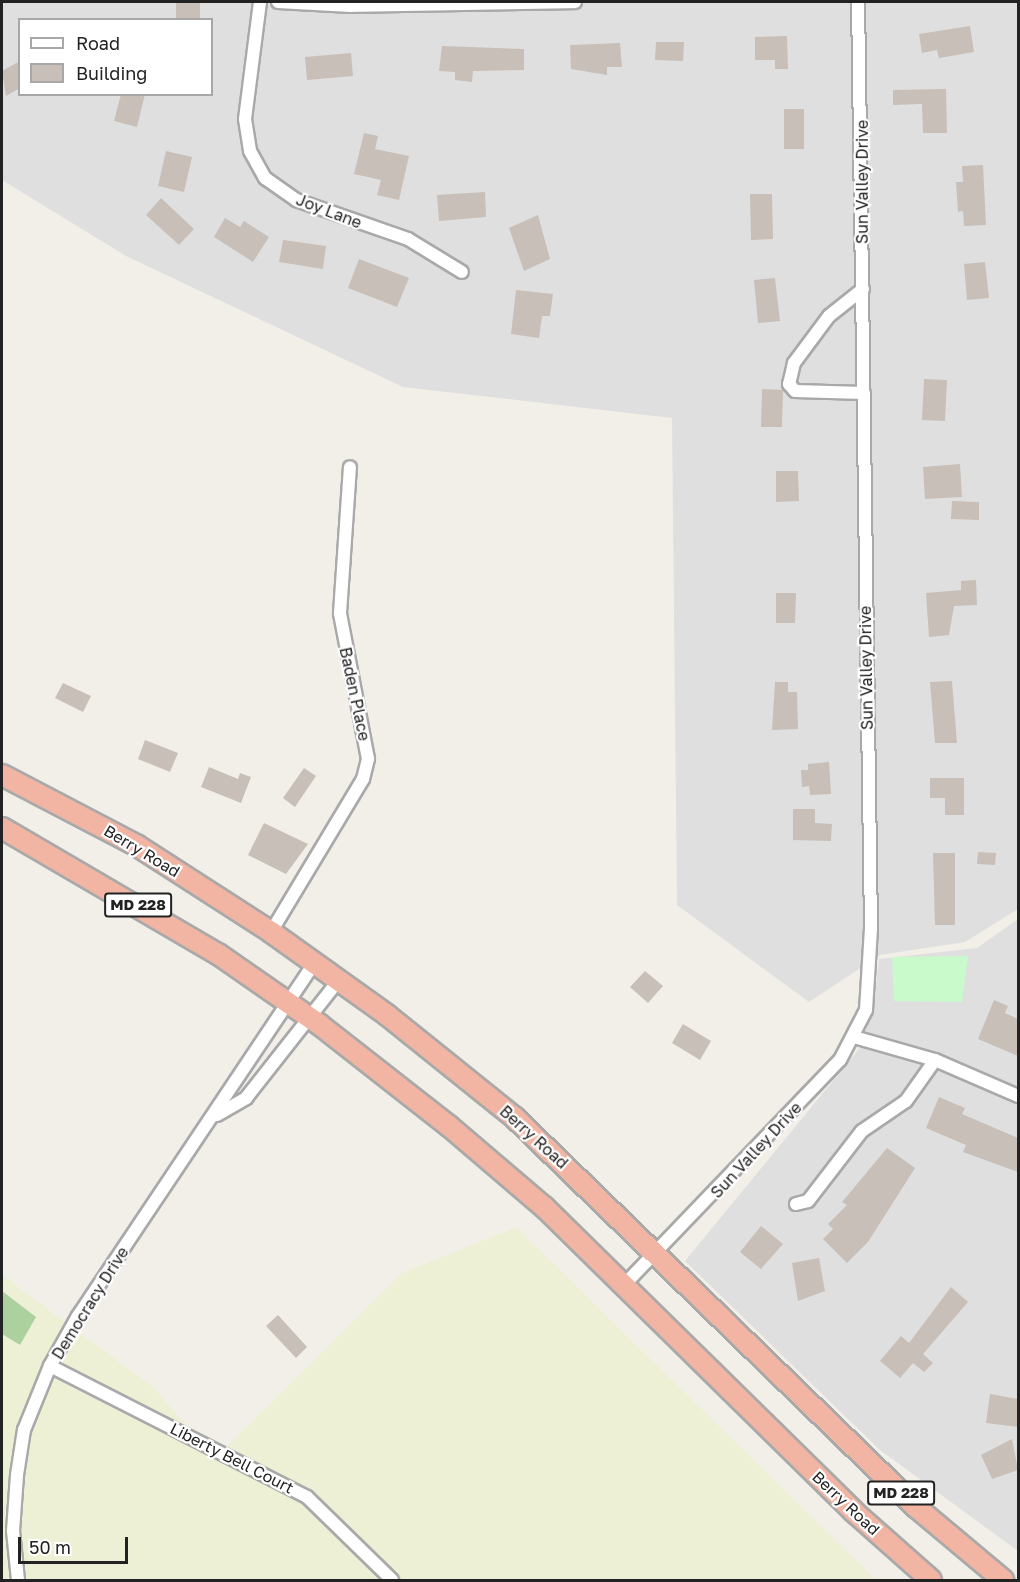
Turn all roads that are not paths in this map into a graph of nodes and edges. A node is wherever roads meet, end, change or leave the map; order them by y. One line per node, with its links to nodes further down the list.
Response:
1 (260, 2): 5 (street, Joy Lane)
2 (278, 2): 3 (street)
3 (575, 2)
4 (858, 2): 6 (street, Sun Valley Drive)
5 (462, 272)
6 (863, 289): 7 (street, Sun Valley Drive); 7 (street)
7 (864, 393): 16 (street, Sun Valley Drive)
8 (350, 467): 11 (street, Baden Place)
9 (2, 775): 11 (highway, Berry Road / MD 228)
10 (2, 828): 14 (highway, Berry Road / MD 228)
11 (271, 932): 12 (highway, Berry Road / MD 228)
12 (314, 963): 13 (highway, Berry Road / MD 228); 14 (street, Democracy Drive)
13 (339, 980): 15 (street, Democracy Drive); 21 (highway, Berry Road / MD 228)
14 (290, 1004): 15 (highway, Berry Road / MD 228); 19 (street, Democracy Drive)
15 (309, 1017): 19 (street, Democracy Drive); 22 (highway, Berry Road / MD 228)
16 (854, 1037): 17 (street); 21 (street, Sun Valley Drive)
17 (935, 1060): 18 (street); 20 (street)
18 (1018, 1095)
19 (213, 1117): 23 (street, Democracy Drive)
20 (796, 1204)
21 (656, 1254): 22 (street, Sun Valley Drive); 27 (highway, Berry Road / MD 228)
22 (623, 1286): 26 (highway, Berry Road / MD 228)
23 (50, 1366): 24 (street, Democracy Drive); 25 (street, Liberty Bell Court)
24 (18, 1581)
25 (392, 1581)
26 (931, 1581)
27 (1003, 1581)

